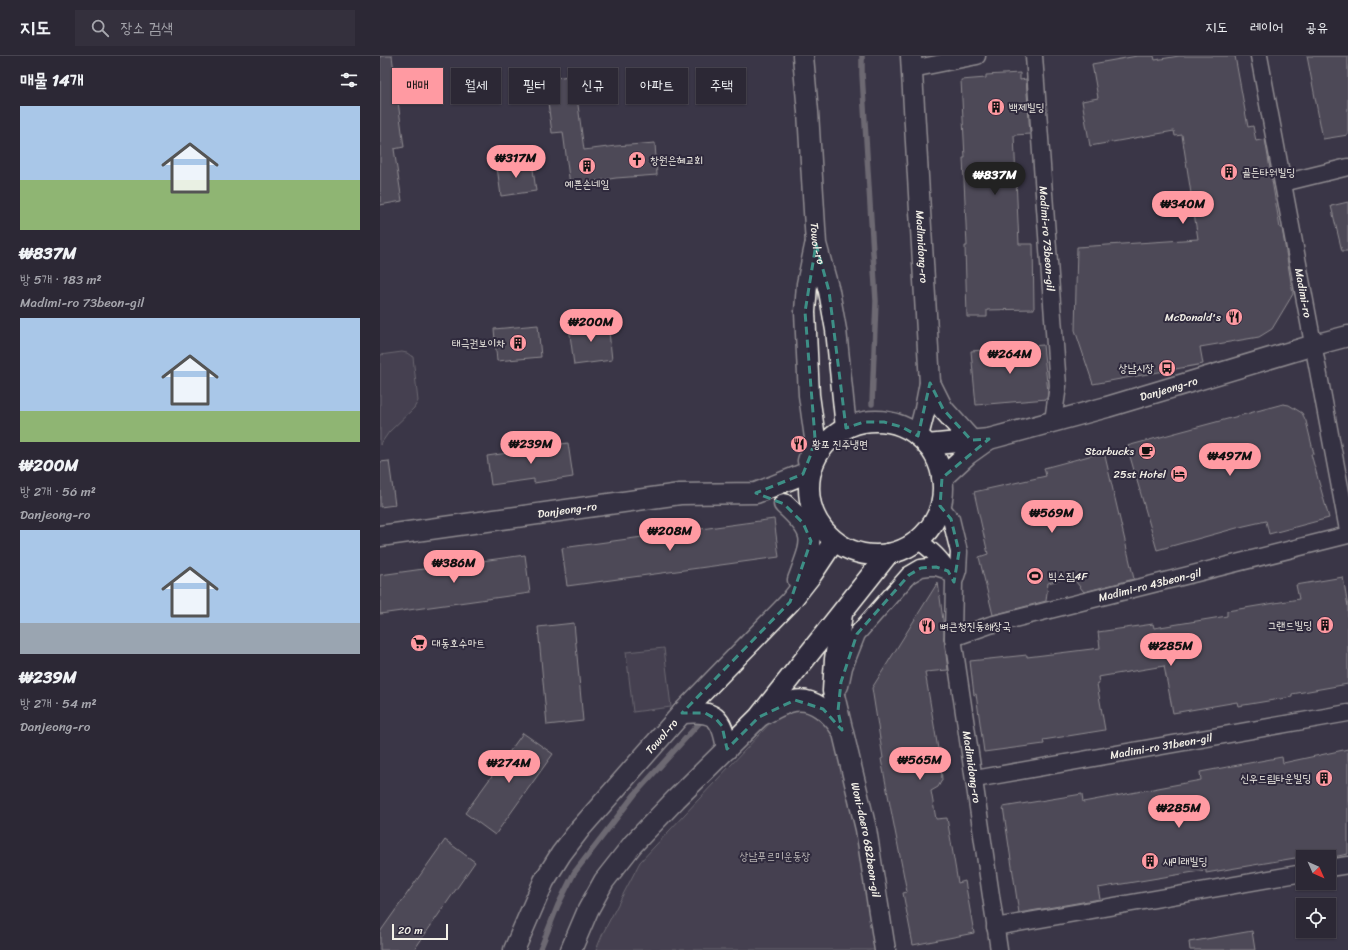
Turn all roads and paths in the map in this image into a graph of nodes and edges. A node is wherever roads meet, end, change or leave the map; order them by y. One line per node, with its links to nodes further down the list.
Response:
1 (803, 56): 8 (street, Towol-ro)
2 (977, 56): 5 (street)
3 (1034, 56): 12 (street, Madimi-ro 73beon-gil)
4 (1259, 56): 7 (street, Madimi-ro)
5 (912, 62): 11 (street, Madimidong-ro)
6 (1348, 167): 7 (street)
7 (1283, 183): 10 (street, Madimi-ro)
8 (816, 244): 13 (street, Towol-ro); 16 (street)
9 (1348, 336): 10 (street, Danjeong-ro)
10 (1314, 345): 12 (street, Danjeong-ro); 22 (street, Madimi-ro)
11 (930, 383): 14 (street); 15 (street, Madimidong-ro)
12 (1053, 421): 14 (street, Danjeong-ro)
13 (846, 428): 15 (street); 16 (street)
14 (980, 440): 15 (street, Danjeong-ro); 17 (street, Danjeong-ro)
15 (923, 441): 17 (street)
16 (807, 473): 18 (street, Danjeong-ro); 21 (street)
17 (942, 478): 20 (street)
18 (756, 493): 19 (street, Danjeong-ro); 24 (street, Danjeong-ro)
19 (784, 504): 21 (street, Danjeong-ro); 29 (street)
20 (940, 506): 25 (street); 28 (street, Madimidong-ro)
21 (814, 513): 26 (street)
22 (1348, 530)
23 (1348, 535): 31 (street, Madimi-ro 43beon-gil)
24 (380, 536)
25 (918, 540): 27 (street); 28 (street)
26 (834, 541): 27 (street); 29 (street, Towol-ro)
27 (888, 554): 30 (street)
28 (951, 577): 31 (street, Madimidong-ro); 32 (street)
29 (790, 602): 33 (street, Towol-ro)
30 (842, 612): 32 (street, Woni-daero 682beon-gil); 35 (street)
31 (953, 638): 38 (street, Madimidong-ro)
32 (838, 711): 36 (street, Woni-daero 682beon-gil)
33 (682, 713): 37 (street); 43 (street, Towol-ro)
34 (1348, 713): 38 (street, Madimi-ro 31beon-gil)
35 (759, 717): 36 (street); 37 (street)
36 (842, 730): 45 (street, Woni-daero 682beon-gil)
37 (727, 749): 44 (street)
38 (975, 779): 42 (street, Madimidong-ro)
39 (1348, 865): 40 (street)
40 (1336, 867)
41 (1296, 874): 42 (street)
42 (995, 927): 46 (street, Madimidong-ro)
43 (514, 950)
44 (571, 950)
45 (885, 950)
46 (999, 950)

